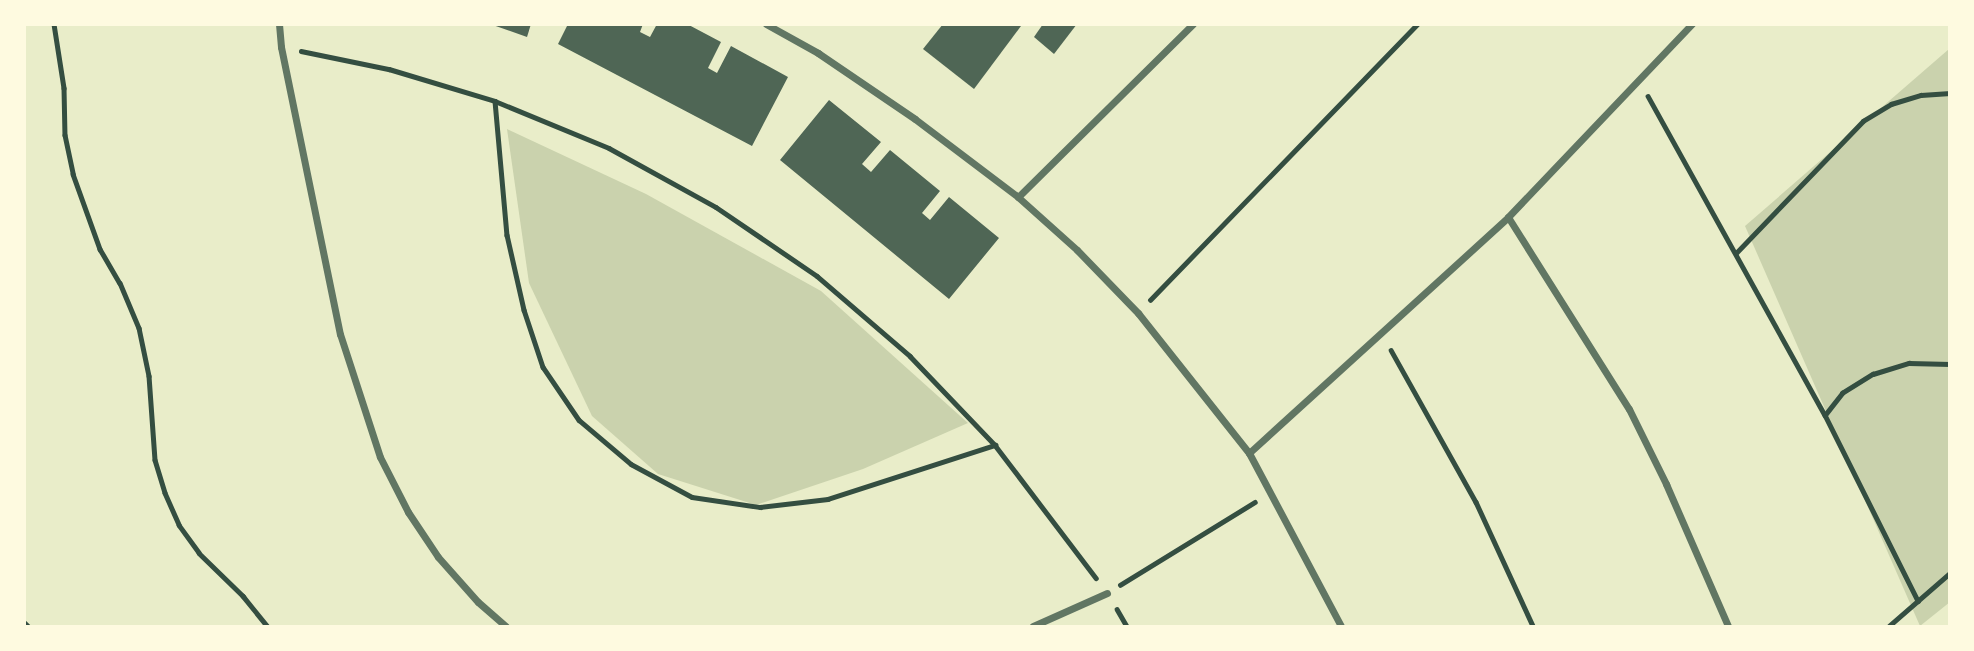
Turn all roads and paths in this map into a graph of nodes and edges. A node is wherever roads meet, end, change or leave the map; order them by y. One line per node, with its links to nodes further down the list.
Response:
1 (54, 24): 26 (path)
2 (279, 24): 7 (street)
3 (766, 24): 11 (street)
4 (1193, 24): 11 (street)
5 (1418, 24): 14 (path)
6 (1692, 24): 8 (street)
7 (281, 47): 10 (path); 27 (street)
8 (1640, 82): 12 (street); 13 (path)
9 (1950, 93): 13 (path)
10 (495, 101): 18 (path); 18 (path)
11 (1018, 197): 14 (street)
12 (1508, 217): 15 (street); 32 (street)
13 (1736, 253): 17 (path)
14 (1138, 313): 19 (street)
15 (1380, 331): 19 (street); 31 (path)
16 (1950, 364): 17 (path)
17 (1825, 415): 23 (path)
18 (995, 445): 22 (path)
19 (1249, 453): 20 (street)
20 (1271, 492): 22 (path); 30 (street)
21 (1950, 573): 23 (path)
22 (1107, 593): 28 (street); 29 (path)
23 (1918, 601): 33 (path)
24 (24, 622): 25 (path)
25 (28, 626)
26 (267, 626)
27 (506, 626)
28 (1033, 626)
29 (1127, 626)
30 (1341, 626)
31 (1533, 626)
32 (1728, 626)
33 (1889, 626)

